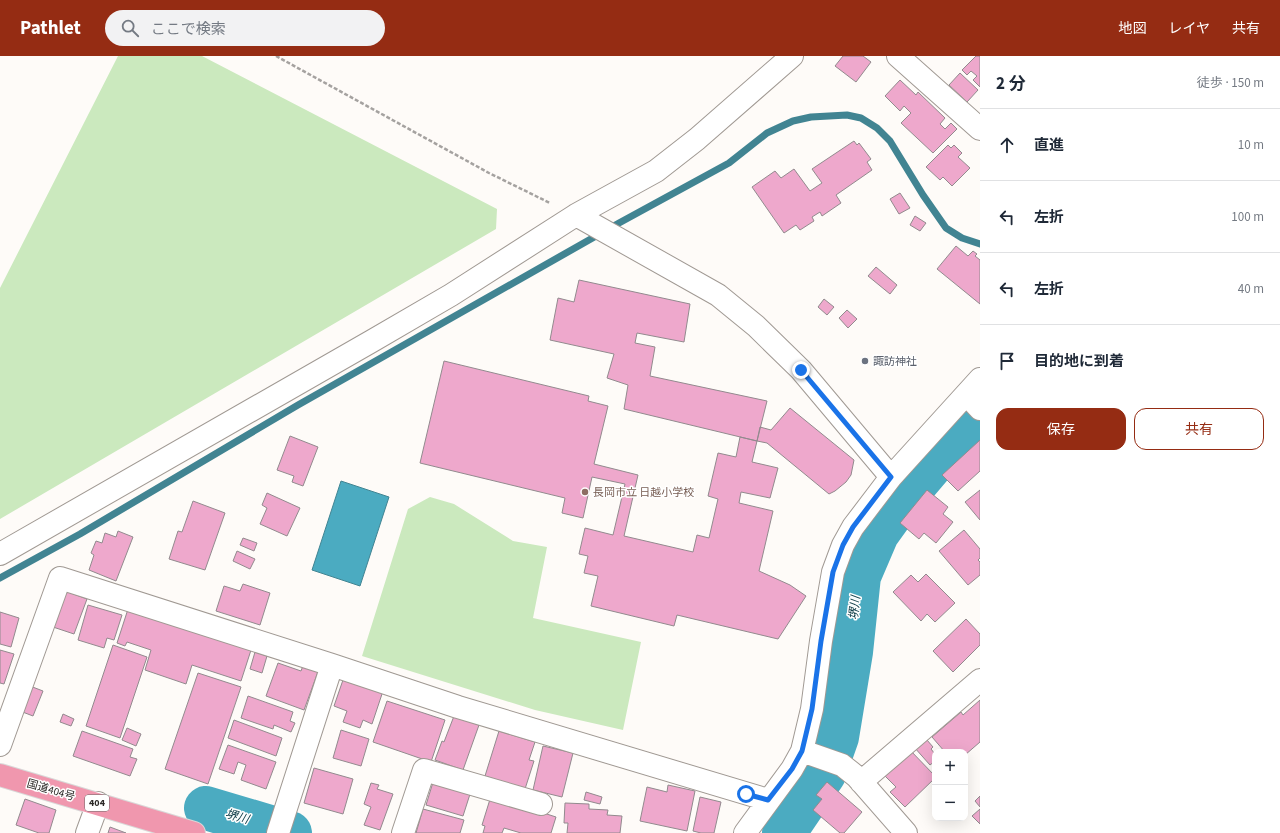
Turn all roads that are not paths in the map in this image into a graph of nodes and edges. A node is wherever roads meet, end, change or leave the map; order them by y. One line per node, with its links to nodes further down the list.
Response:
1 (792, 56): 4 (street)
2 (898, 56): 3 (street)
3 (980, 129)
4 (576, 215): 6 (street); 7 (street)
5 (976, 394): 6 (street)
6 (891, 477): 11 (street)
7 (0, 554)
8 (332, 665): 10 (street); 14 (street); 17 (street)
9 (980, 680): 13 (street)
10 (0, 745)
11 (802, 751): 13 (street); 14 (street)
12 (0, 775): 15 (highway, 国道404号 / 404)
13 (861, 782): 22 (street)
14 (768, 800): 21 (street)
15 (98, 803): 18 (street); 19 (highway, 国道404号 / 404)
16 (542, 804): 20 (street)
17 (280, 828)
18 (87, 833)
19 (194, 833)
20 (403, 833)
21 (745, 833)
22 (906, 833)

